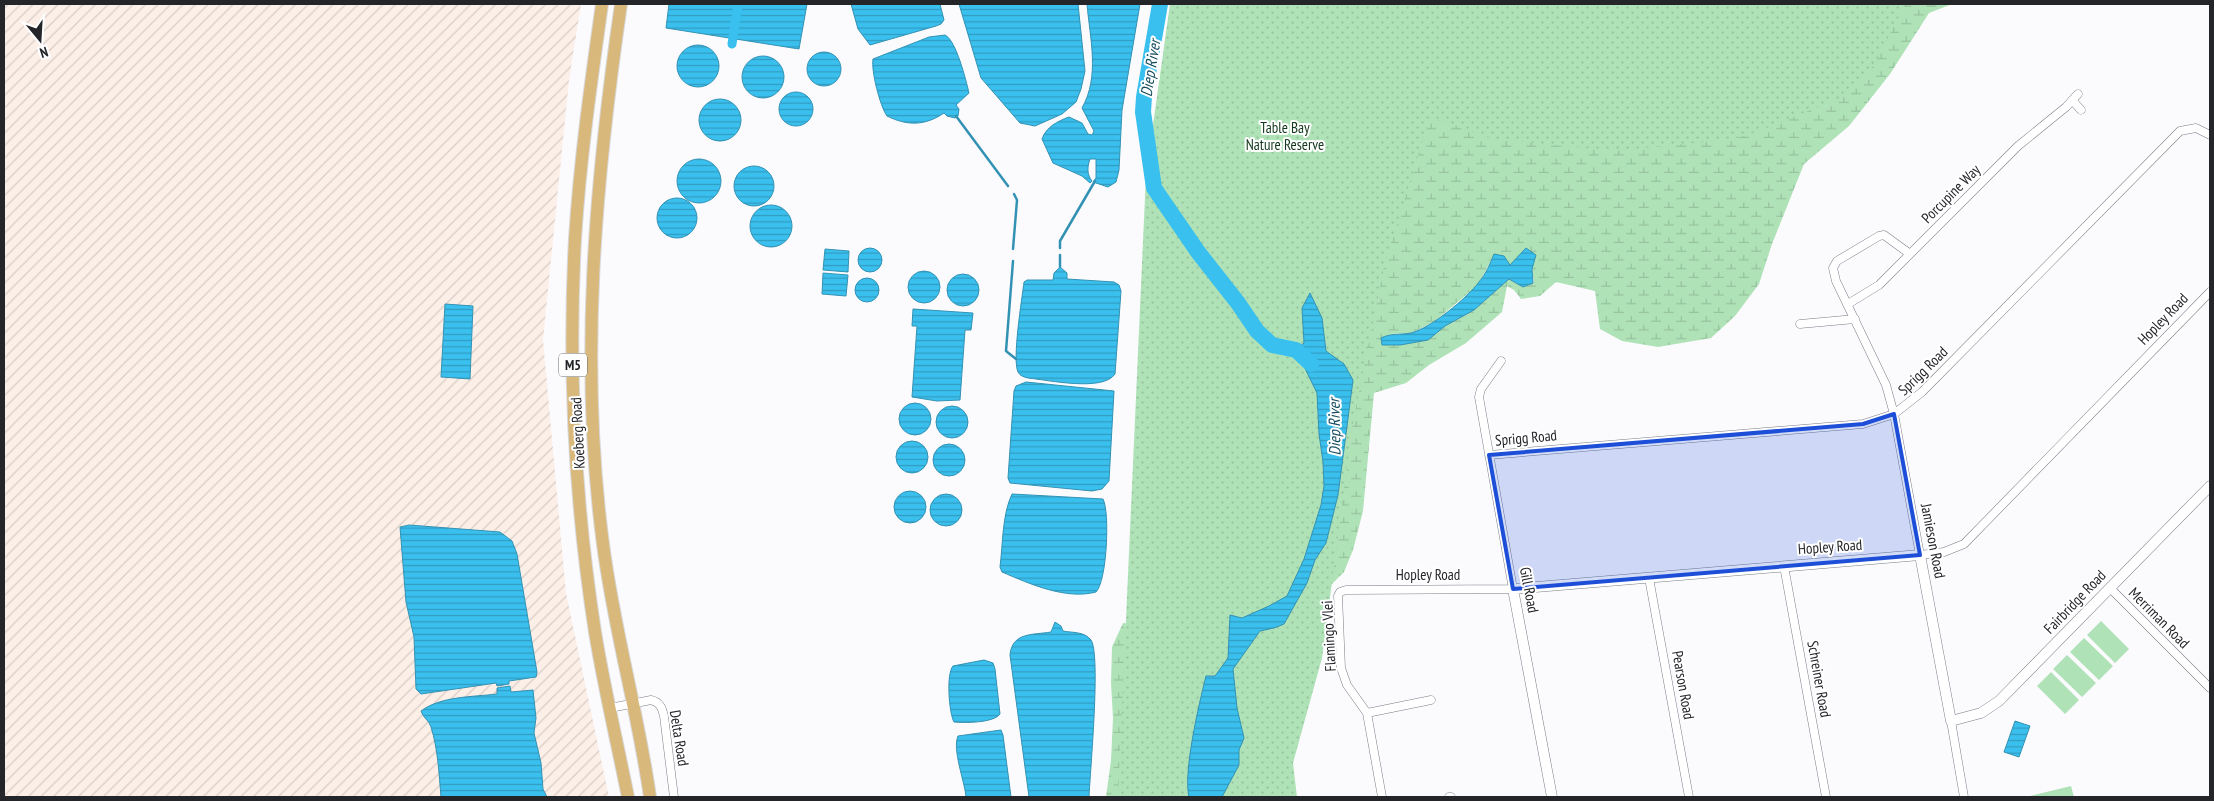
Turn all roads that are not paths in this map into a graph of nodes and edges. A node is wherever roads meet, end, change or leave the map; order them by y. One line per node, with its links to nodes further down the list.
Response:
1 (602, 4): 23 (main road, Koeberg Road / M5)
2 (621, 4): 22 (main road, Koeberg Road / M5)
3 (2082, 110): 5 (street, Porcupine Way)
4 (2210, 135): 11 (street, Sprigg Road)
5 (1910, 254): 7 (street, Porcupine Way); 7 (street, Jamieson Road)
6 (2210, 292): 14 (street, Hopley Road)
7 (1847, 301): 8 (street, Jamieson Road)
8 (1855, 318): 9 (street); 11 (street, Jamieson Road)
9 (1800, 324)
10 (1502, 361): 12 (street, Gill Road)
11 (1894, 414): 12 (street, Sprigg Road); 14 (street, Jamieson Road)
12 (1489, 455): 18 (street, Gill Road)
13 (2210, 486): 17 (street, Fairbridge Road)
14 (1920, 555): 15 (street, Hopley Road); 25 (street, Jamieson Road)
15 (1784, 566): 16 (street, Hopley Road); 32 (street, Schreiner Road)
16 (1649, 578): 18 (street, Hopley Road); 31 (street, Pearson Road)
17 (2110, 588): 20 (street, Merriman Road); 25 (street, Fairbridge Road)
18 (1513, 589): 19 (street, Hopley Road); 30 (street, Gill Road)
19 (1346, 590): 24 (street, Flamingo Vlei)
20 (2209, 683)
21 (1431, 700): 24 (street)
22 (633, 703): 23 (street, Delta Road); 27 (main road, Koeberg Road / M5); 28 (street, Delta Road)
23 (610, 708): 26 (main road, Koeberg Road / M5)
24 (1367, 713): 29 (street, Flamingo Vlei)
25 (1951, 721): 33 (street, Jamieson Road)
26 (628, 797)
27 (650, 797)
28 (674, 797)
29 (1382, 797)
30 (1552, 797)
31 (1689, 797)
32 (1826, 797)
33 (1964, 797)

